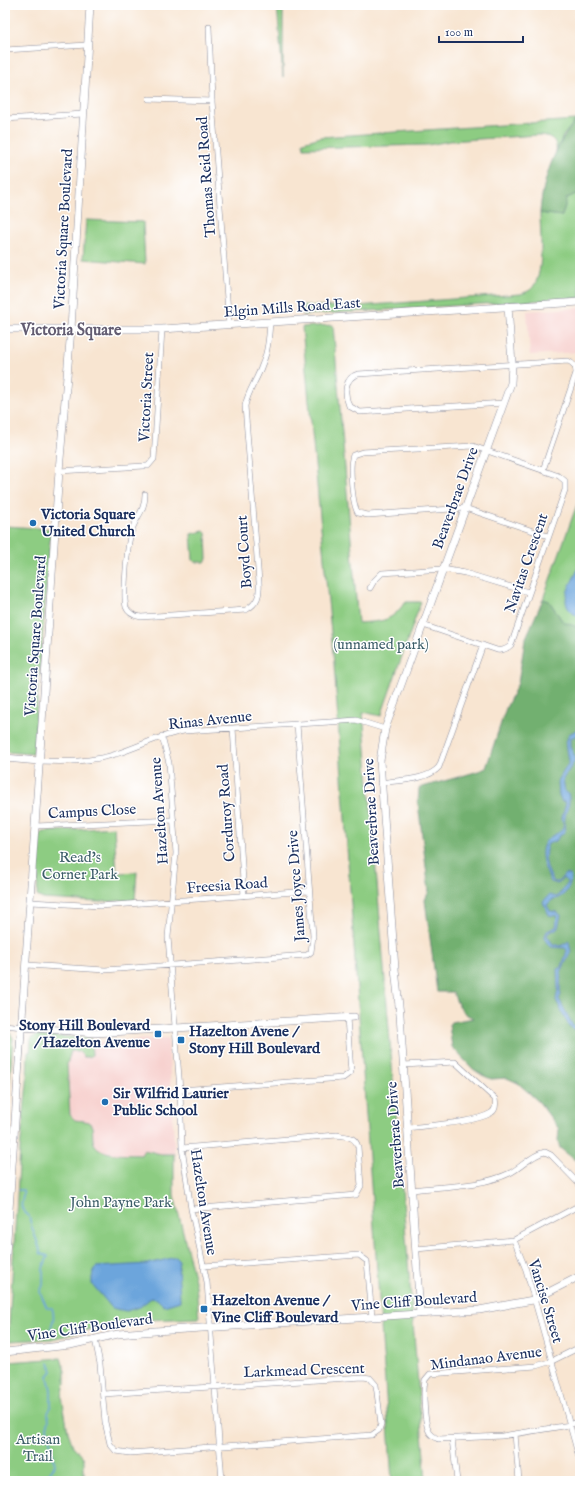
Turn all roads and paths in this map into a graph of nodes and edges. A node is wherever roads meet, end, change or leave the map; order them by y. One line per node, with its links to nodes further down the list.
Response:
1 (90, 5): 3 (street, Victoria Square Boulevard)
2 (209, 27): 6 (street, Thomas Reid Road)
3 (87, 46): 4 (street); 7 (street, Victoria Square Boulevard)
4 (5, 50)
5 (149, 99): 6 (street)
6 (212, 101): 12 (street, Thomas Reid Road)
7 (83, 114): 8 (street); 13 (street, Victoria Square Boulevard)
8 (5, 119)
9 (580, 302): 10 (street, Elgin Mills Road East)
10 (508, 306): 11 (street, Elgin Mills Road East); 16 (street, Beaverbrae Drive)
11 (270, 322): 12 (street, Elgin Mills Road East); 21 (street, Boyd Court)
12 (229, 325): 14 (street, Elgin Mills Road East)
13 (71, 329): 14 (street, Elgin Mills Road East); 15 (street, Elgin Mills Road East); 20 (street, Victoria Square Boulevard)
14 (162, 329): 20 (street, Victoria Street)
15 (5, 330)
16 (512, 364): 17 (street, Beaverbrae Drive); 17 (street); 19 (street)
17 (504, 403): 18 (street, Beaverbrae Drive)
18 (487, 449): 19 (street, Navitas Crescent); 22 (street, Beaverbrae Drive); 22 (street, Navitas Crescent)
19 (543, 470): 23 (street, Navitas Crescent)
20 (59, 471): 34 (street, Victoria Square Boulevard)
21 (145, 494)
22 (465, 508): 23 (street); 24 (street, Beaverbrae Drive)
23 (548, 536): 26 (street, Navitas Crescent)
24 (443, 569): 25 (street); 26 (street); 27 (street, Beaverbrae Drive)
25 (370, 588)
26 (528, 592): 28 (street, Navitas Crescent)
27 (423, 624): 28 (street, Navitas Crescent); 31 (street, Beaverbrae Drive)
28 (483, 645): 35 (street)
29 (297, 724): 30 (street, Rinas Avenue); 31 (street, Rinas Avenue); 38 (street, James Joyce Drive)
30 (232, 728): 32 (street, Rinas Avenue); 39 (street, Corduroy Road)
31 (386, 729): 35 (street, Beaverbrae Drive)
32 (162, 736): 34 (street, Rinas Avenue); 36 (street, Hazelton Avenue)
33 (5, 758): 34 (street)
34 (39, 761): 37 (street, Victoria Square Boulevard)
35 (380, 783): 48 (street, Beaverbrae Drive)
36 (174, 820): 37 (street, Campus Close); 41 (street, Hazelton Avenue)
37 (36, 826): 40 (street, Victoria Square Boulevard)
38 (308, 891): 39 (street, Freesia Road); 43 (street, James Joyce Drive)
39 (244, 896): 41 (street, Freesia Road)
40 (31, 902): 41 (street, Freesia Road); 42 (street, Victoria Square Boulevard)
41 (172, 902): 43 (street, Hazelton Avenue)
42 (27, 965): 43 (street, James Joyce Drive); 46 (street, Victoria Square Boulevard)
43 (170, 965): 47 (street, Hazelton Avenue)
44 (350, 1018): 47 (street); 49 (street)
45 (5, 1026): 46 (street)
46 (22, 1027): 47 (street); 59 (street, Victoria Square Boulevard)
47 (176, 1028): 49 (street, Hazelton Avenue)
48 (404, 1065): 50 (street, Beaverbrae Drive); 50 (street)
49 (180, 1090): 51 (street, Hazelton Avenue)
50 (408, 1128): 53 (street, Beaverbrae Drive)
51 (182, 1148): 55 (street, Hazelton Avenue); 55 (street)
52 (580, 1185): 53 (street)
53 (412, 1190): 57 (street, Beaverbrae Drive)
54 (580, 1205): 56 (street)
55 (191, 1209): 58 (street, Hazelton Avenue)
56 (514, 1240): 57 (street); 61 (street, Vancise Street)
57 (416, 1249): 62 (street, Beaverbrae Drive)
58 (202, 1266): 63 (street); 64 (street, Hazelton Avenue)
59 (5, 1269)
60 (580, 1276): 61 (street, Vine Cliff Boulevard)
61 (534, 1300): 62 (street, Vine Cliff Boulevard); 68 (street, Vancise Street)
62 (420, 1314): 63 (street, Vine Cliff Boulevard)
63 (372, 1317): 64 (street, Vine Cliff Boulevard)
64 (211, 1326): 65 (street, Vine Cliff Boulevard); 69 (street, Hazelton Avenue)
65 (95, 1339): 67 (street, Vine Cliff Boulevard); 70 (street)
66 (580, 1347): 68 (street, Mindanao Avenue)
67 (5, 1352)
68 (552, 1361): 72 (street, Vancise Street); 74 (street, Mindanao Avenue)
69 (215, 1386): 70 (street); 75 (street, Hazelton Avenue); 75 (street, Larkmead Crescent)
70 (103, 1394): 75 (street)
71 (580, 1420): 72 (street)
72 (570, 1425): 73 (street); 76 (street, Vancise Street)
73 (515, 1434): 74 (street); 79 (street)
74 (452, 1439): 78 (street)
75 (220, 1447): 77 (street, Hazelton Avenue)
76 (580, 1461)
77 (222, 1481)
78 (457, 1481)
79 (520, 1481)

